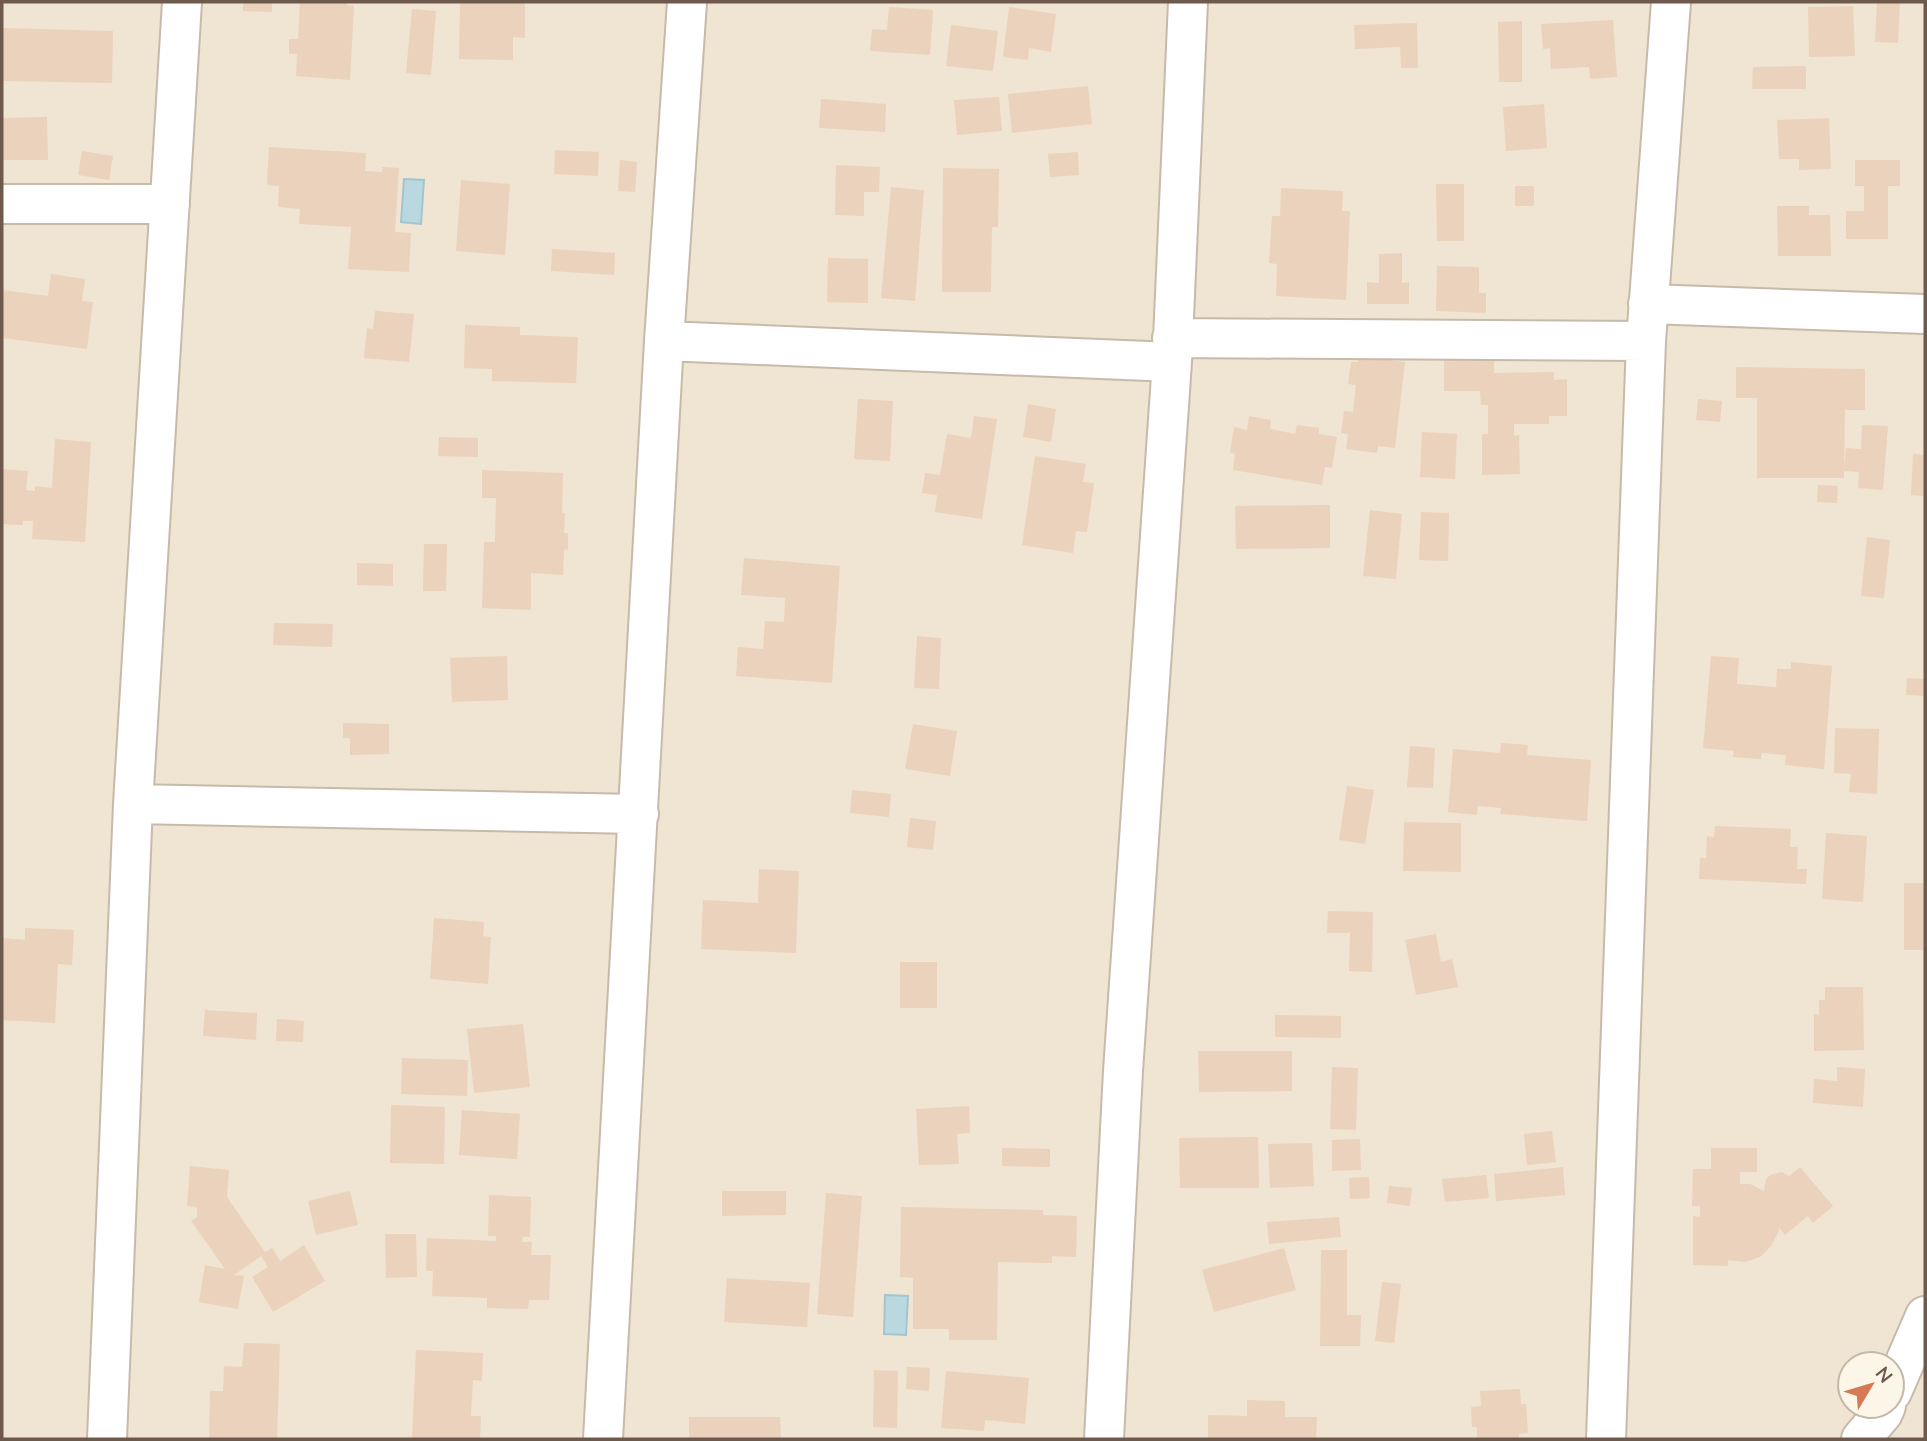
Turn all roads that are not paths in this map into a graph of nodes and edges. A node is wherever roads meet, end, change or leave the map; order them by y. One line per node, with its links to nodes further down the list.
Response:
1 (181, 2): 6 (street)
2 (687, 2): 9 (street)
3 (1188, 2): 10 (street)
4 (1671, 2): 8 (street)
5 (2, 204): 6 (street)
6 (170, 204): 11 (street)
7 (1925, 314): 8 (street)
8 (1647, 323): 10 (street); 19 (street)
9 (664, 341): 10 (street); 12 (street)
10 (1172, 350): 18 (street)
11 (133, 804): 12 (street); 16 (street)
12 (639, 814): 17 (street)
13 (1925, 1316): 14 (street)
14 (1906, 1360)
15 (1877, 1420): 20 (street)
16 (107, 1439)
17 (603, 1439)
18 (1104, 1439)
19 (1606, 1439)
20 (1861, 1439)

